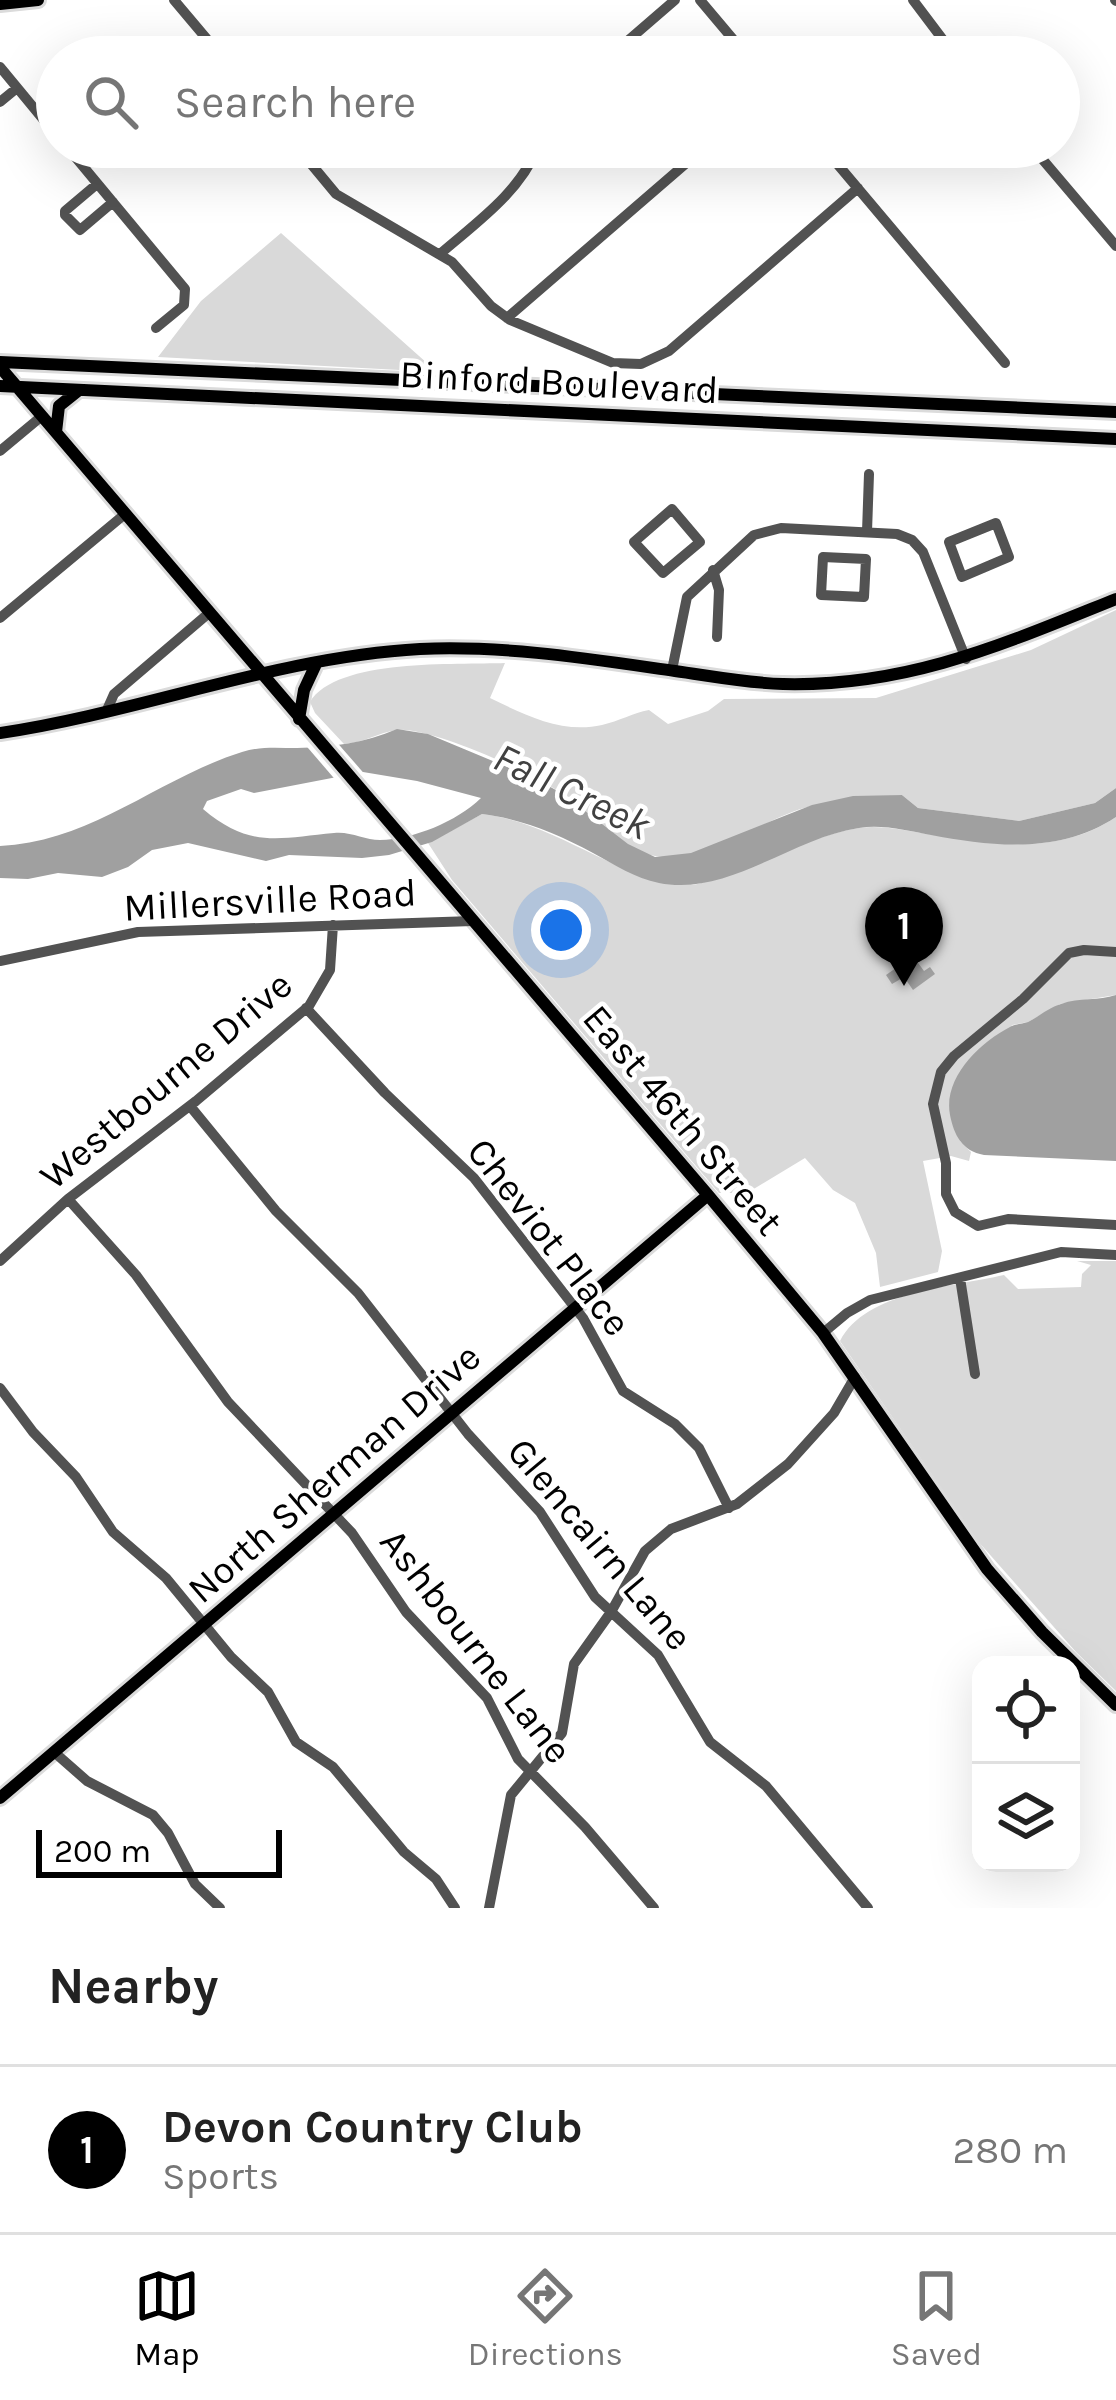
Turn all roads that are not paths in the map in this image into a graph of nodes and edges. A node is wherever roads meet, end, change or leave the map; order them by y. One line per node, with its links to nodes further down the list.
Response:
1 (38, 0): 6 (main road)
2 (174, 0): 7 (street)
3 (675, 0): 8 (street)
4 (700, 0): 9 (street)
5 (913, 0): 10 (street)
6 (0, 4)
7 (204, 36)
8 (633, 36)
9 (730, 36)
10 (940, 36)
11 (0, 68): 12 (street)
12 (17, 88): 13 (street); 14 (street)
13 (0, 103)
14 (36, 111)
15 (84, 168): 21 (street)
16 (314, 168): 25 (street)
17 (526, 168): 25 (street)
18 (681, 168): 26 (street)
19 (841, 168): 22 (street)
20 (1050, 168): 24 (street)
21 (97, 184): 23 (street); 23 (street)
22 (858, 188): 26 (street); 28 (street)
23 (113, 202): 27 (street)
24 (1116, 246)
25 (440, 254): 26 (street)
26 (507, 318)
27 (156, 328)
28 (1005, 363)
29 (0, 364): 31 (main road, East 46th Street); 33 (main road, Binford Boulevard)
30 (0, 386): 31 (main road, Binford Boulevard)
31 (16, 386): 32 (main road, Binford Boulevard); 34 (main road, East 46th Street)
32 (81, 389): 35 (main road); 36 (main road, Binford Boulevard)
33 (1116, 412)
34 (42, 416): 35 (main road, East 46th Street); 37 (street)
35 (56, 433): 39 (main road, East 46th Street)
36 (1116, 440)
37 (0, 451)
38 (869, 474): 41 (street)
39 (125, 514): 48 (main road, East 46th Street); 49 (street)
40 (825, 530): 41 (street); 43 (street); 44 (street)
41 (867, 532): 46 (street)
42 (700, 542): 42 (street); 44 (street)
43 (823, 557): 43 (street)
44 (715, 568): 50 (street); 53 (street)
45 (962, 577): 45 (street); 46 (street)
46 (937, 587): 51 (street)
47 (1116, 598): 51 (main road)
48 (209, 614): 54 (main road, East 46th Street); 55 (street)
49 (0, 618)
50 (717, 637)
51 (966, 659): 53 (main road)
52 (317, 662): 53 (main road); 54 (main road); 56 (main road)
53 (672, 670)
54 (261, 674): 55 (main road); 56 (main road, East 46th Street)
55 (106, 712): 57 (main road)
56 (304, 724): 58 (main road, East 46th Street)
57 (0, 734)
58 (473, 921): 59 (street, Millersville Road); 64 (main road, East 46th Street)
59 (334, 926): 61 (street, Millersville Road); 62 (street, Westbourne Drive)
60 (1116, 952): 66 (street)
61 (0, 961)
62 (306, 1008): 63 (street, Westbourne Drive); 72 (street, Cheviot Place)
63 (190, 1106): 65 (street, Westbourne Drive); 77 (street, Glencairn Lane)
64 (708, 1195): 72 (main road, North Sherman Drive); 73 (main road, East 46th Street)
65 (68, 1199): 70 (street, Westbourne Drive); 79 (street, Ashbourne Lane)
66 (1064, 1222): 67 (street); 68 (street)
67 (1116, 1225)
68 (1061, 1252): 69 (street); 71 (street)
69 (1116, 1255)
70 (0, 1261)
71 (960, 1278): 73 (street); 74 (street)
72 (574, 1307): 77 (main road, North Sherman Drive); 78 (street, Cheviot Place)
73 (823, 1333): 75 (main road, East 46th Street)
74 (975, 1375)
75 (855, 1377): 78 (street); 82 (main road, East 46th Street)
76 (0, 1388): 81 (street)
77 (450, 1413): 79 (main road, North Sherman Drive); 80 (street, Glencairn Lane)
78 (729, 1508): 80 (street)
79 (332, 1514): 81 (main road, North Sherman Drive); 84 (street, Ashbourne Lane)
80 (611, 1612): 84 (street); 90 (street, Glencairn Lane)
81 (204, 1624): 83 (main road, North Sherman Drive); 87 (street)
82 (1116, 1705)
83 (54, 1751): 85 (main road, North Sherman Drive); 86 (street)
84 (529, 1770): 88 (street); 89 (street, Ashbourne Lane)
85 (0, 1798)
86 (220, 1908)
87 (455, 1908)
88 (489, 1908)
89 (654, 1908)
90 (868, 1908)

